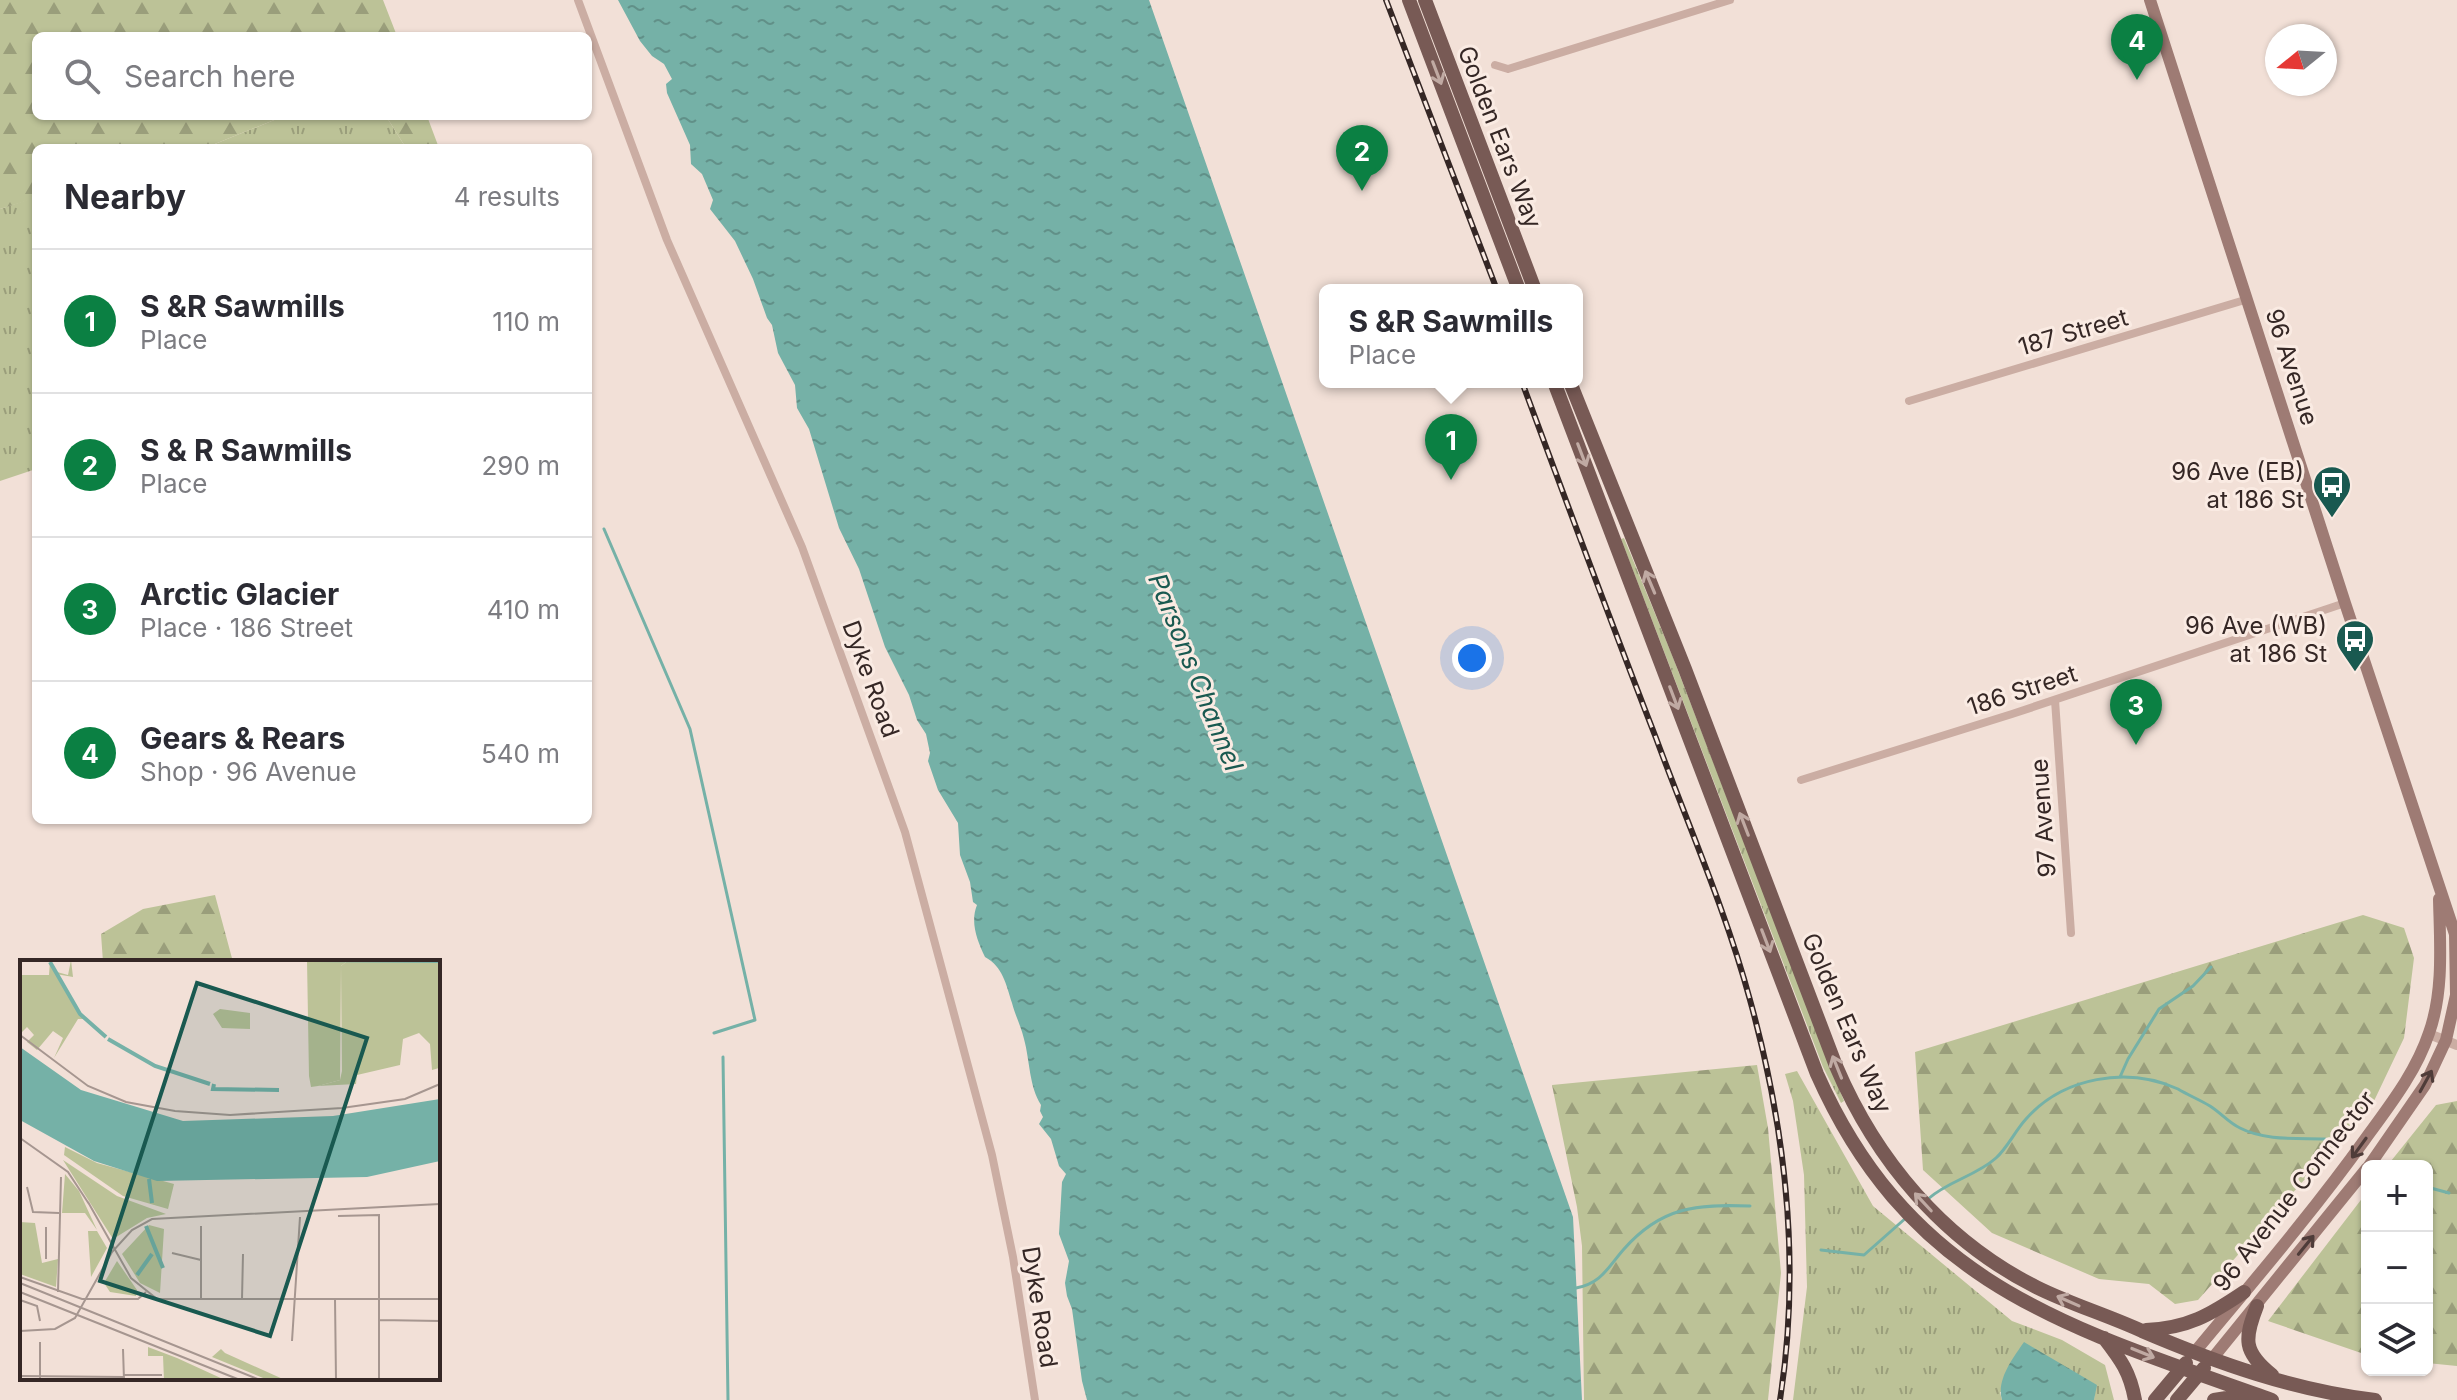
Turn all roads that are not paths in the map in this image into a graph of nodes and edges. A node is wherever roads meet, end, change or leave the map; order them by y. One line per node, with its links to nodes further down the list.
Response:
1 (578, 0): 6 (street, Dyke Road)
2 (1409, 0): 9 (main road, Golden Ears Way, one-way to 9)
3 (1425, 0): 10 (main road, Golden Ears Way)
4 (1730, 0): 8 (street)
5 (2150, 0): 11 (main road, 96 Avenue)
6 (590, 32)
7 (592, 38): 33 (street, Dyke Road)
8 (1495, 65)
9 (1517, 284)
10 (1533, 284)
11 (2248, 299): 14 (street, 187 Street); 15 (main road, 96 Avenue)
12 (1556, 388): 27 (main road, Golden Ears Way, one-way to 27)
13 (1572, 388): 26 (main road, Golden Ears Way, one-way to 13)
14 (1909, 401)
15 (2345, 603): 16 (street, 186 Street); 18 (main road, 96 Avenue)
16 (2055, 700): 17 (street, 186 Street); 19 (street, 97 Avenue)
17 (1801, 780)
18 (2438, 884): 20 (main road, 96 Avenue); 21 (main road, 96 Avenue)
19 (2071, 933)
20 (2429, 1034): 21 (street); 24 (main road, 96 Avenue Connector, one-way to 24)
21 (2452, 1042): 22 (main road, 96 Avenue Connector, one-way to 21)
22 (2373, 1160)
23 (2361, 1176): 25 (main road, 96 Avenue Connector, one-way to 23)
24 (2244, 1292): 26 (main road); 28 (main road, 96 Avenue Connector)
25 (2257, 1306): 29 (main road, 96 Avenue Connector); 32 (main road)
26 (2140, 1330): 28 (main road, Golden Ears Way)
27 (2104, 1337): 30 (main road, Golden Ears Way, one-way to 30); 34 (main road)
28 (2194, 1353): 29 (main road, Golden Ears Way); 30 (main road, 96 Avenue Connector)
29 (2212, 1359): 31 (main road, 96 Avenue Connector); 32 (main road, Golden Ears Way)
30 (2182, 1368): 31 (main road, Golden Ears Way); 35 (main road, 96 Avenue Connector)
31 (2198, 1374): 36 (main road, 96 Avenue Connector); 39 (main road, Golden Ears Way)
32 (2282, 1383): 40 (main road, Golden Ears Way)
33 (1035, 1400)
34 (2135, 1400)
35 (2155, 1400)
36 (2177, 1400)
37 (2214, 1400): 38 (main road)
38 (2261, 1400)
39 (2272, 1400)
40 (2375, 1400)

